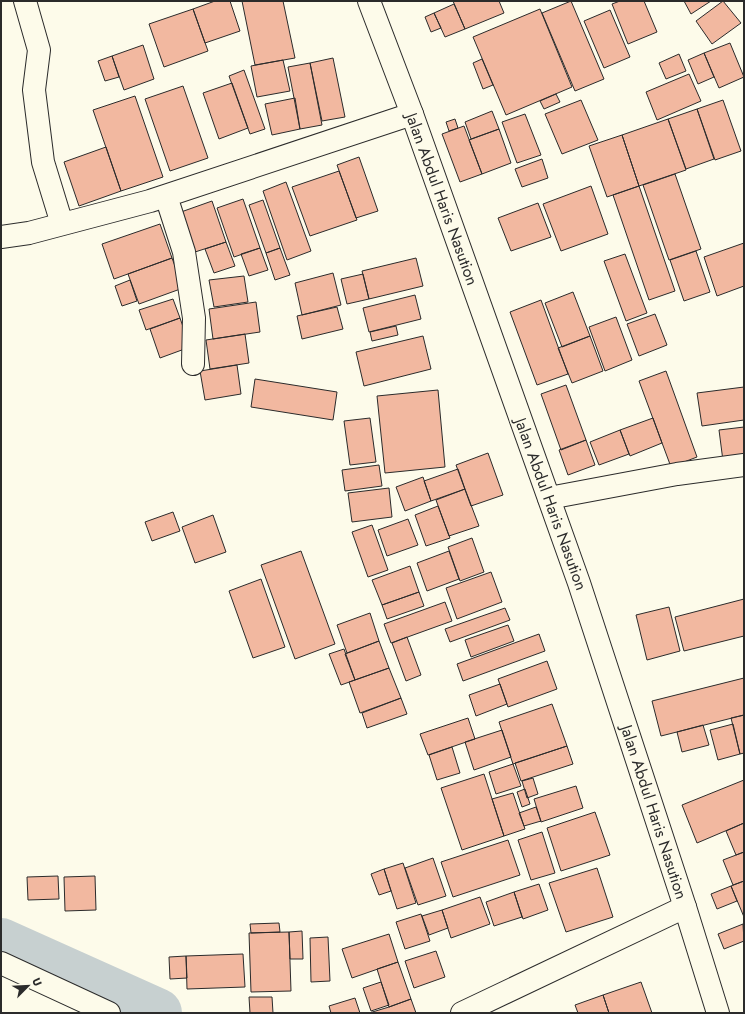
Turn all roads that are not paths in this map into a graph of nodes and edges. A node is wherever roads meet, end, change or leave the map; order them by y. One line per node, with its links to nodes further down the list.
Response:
1 (25, 1): 5 (street)
2 (368, 1): 3 (street, Jalan Abdul Haris Nasution)
3 (412, 114): 4 (street); 9 (street, Jalan Abdul Haris Nasution)
4 (166, 196): 5 (street); 7 (street)
5 (62, 224): 6 (street)
6 (1, 237)
7 (193, 364)
8 (744, 465): 9 (street)
9 (549, 498): 10 (street, Jalan Abdul Haris Nasution)
10 (685, 907): 13 (street); 14 (street, Jalan Abdul Haris Nasution)
11 (1, 963): 12 (street)
12 (109, 1013)
13 (462, 1013)
14 (718, 1013)

